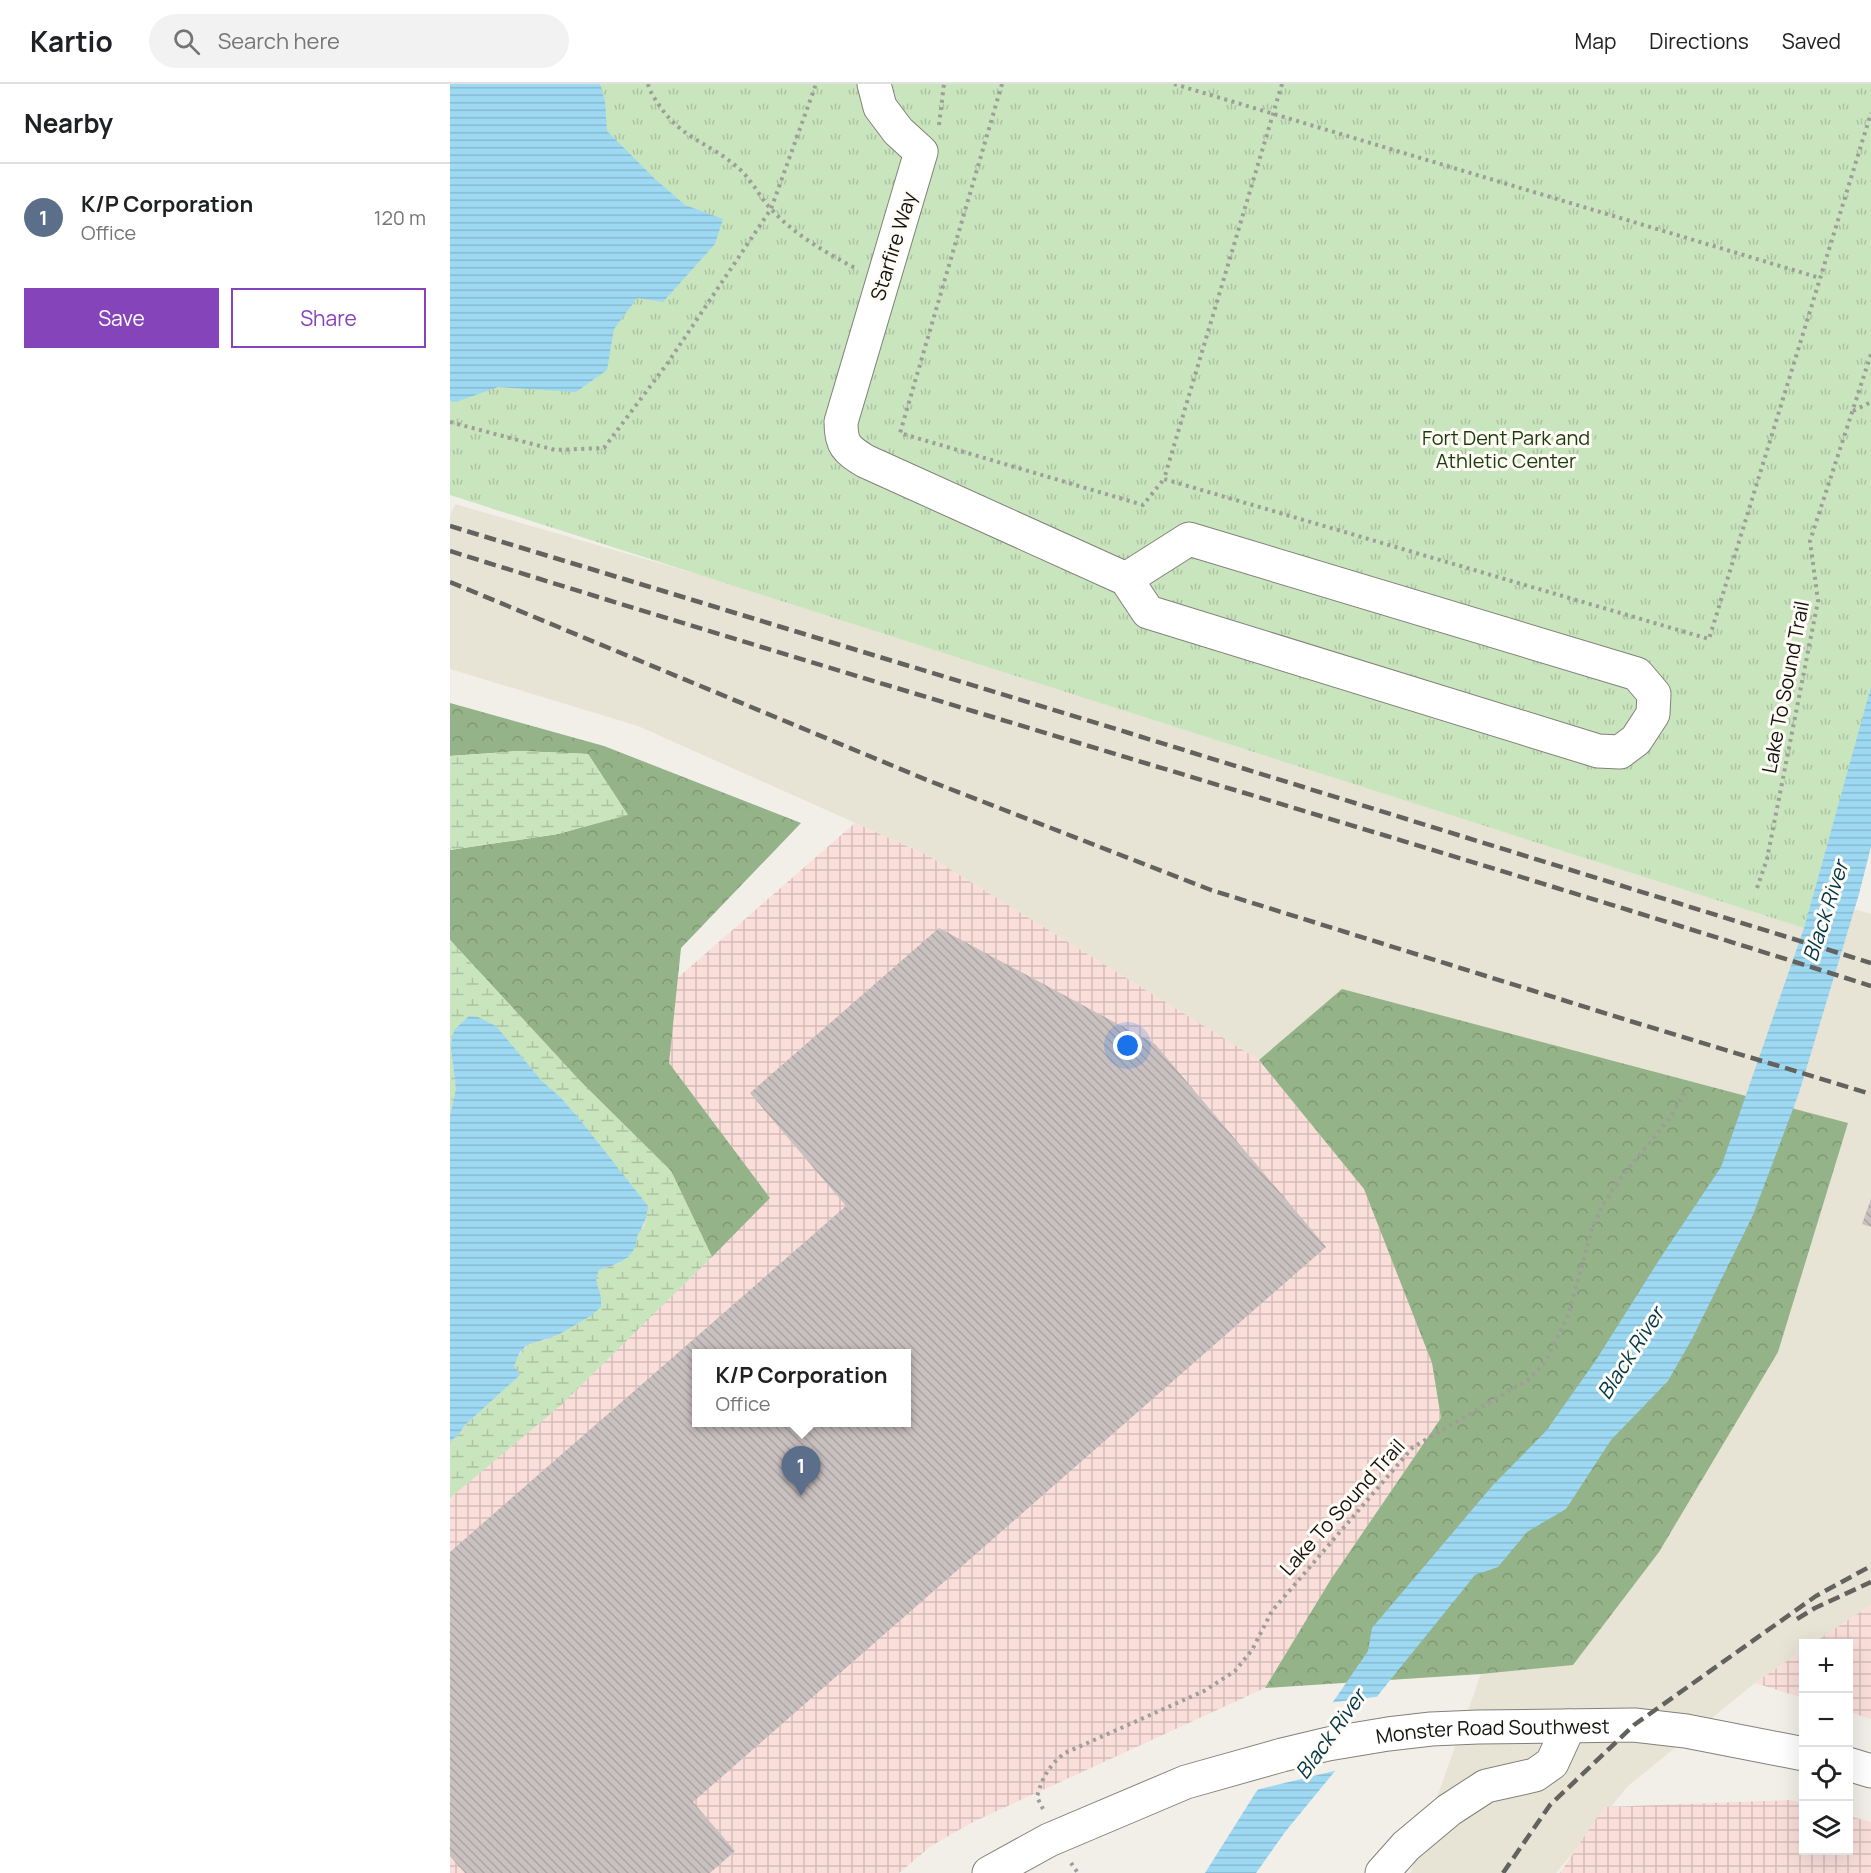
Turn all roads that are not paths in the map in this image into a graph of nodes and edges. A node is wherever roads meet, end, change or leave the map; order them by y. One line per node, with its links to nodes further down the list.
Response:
1 (874, 84): 2 (street, Starfire Way)
2 (1126, 579): 2 (street)
3 (1569, 1726): 4 (street, Monster Road Southwest); 7 (street, Monster Road Southwest); 8 (street)
4 (1799, 1753)
5 (1853, 1766): 6 (street)
6 (1871, 1771)
7 (989, 1873)
8 (1382, 1873)

